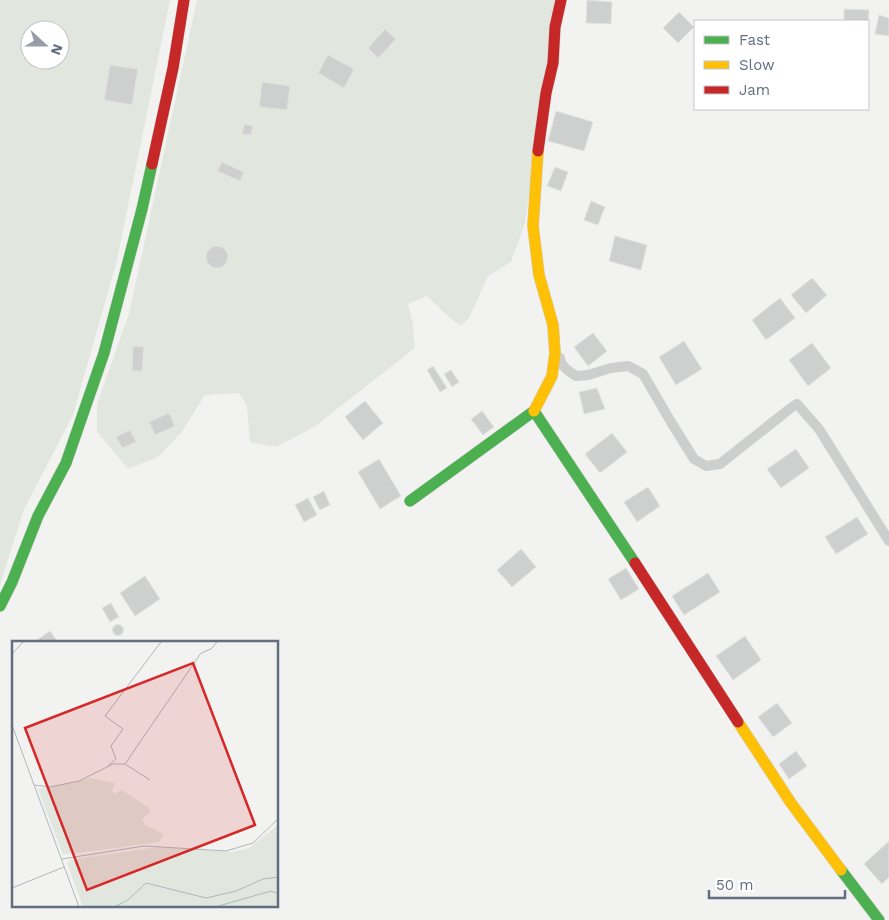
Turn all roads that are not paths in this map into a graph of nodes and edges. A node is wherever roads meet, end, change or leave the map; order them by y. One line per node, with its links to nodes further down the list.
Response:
1 (184, 0): 7 (street)
2 (561, 0): 3 (street)
3 (554, 325): 4 (street); 6 (lane)
4 (534, 411): 5 (street); 8 (street)
5 (410, 501)
6 (889, 541)
7 (0, 606)
8 (879, 920)

